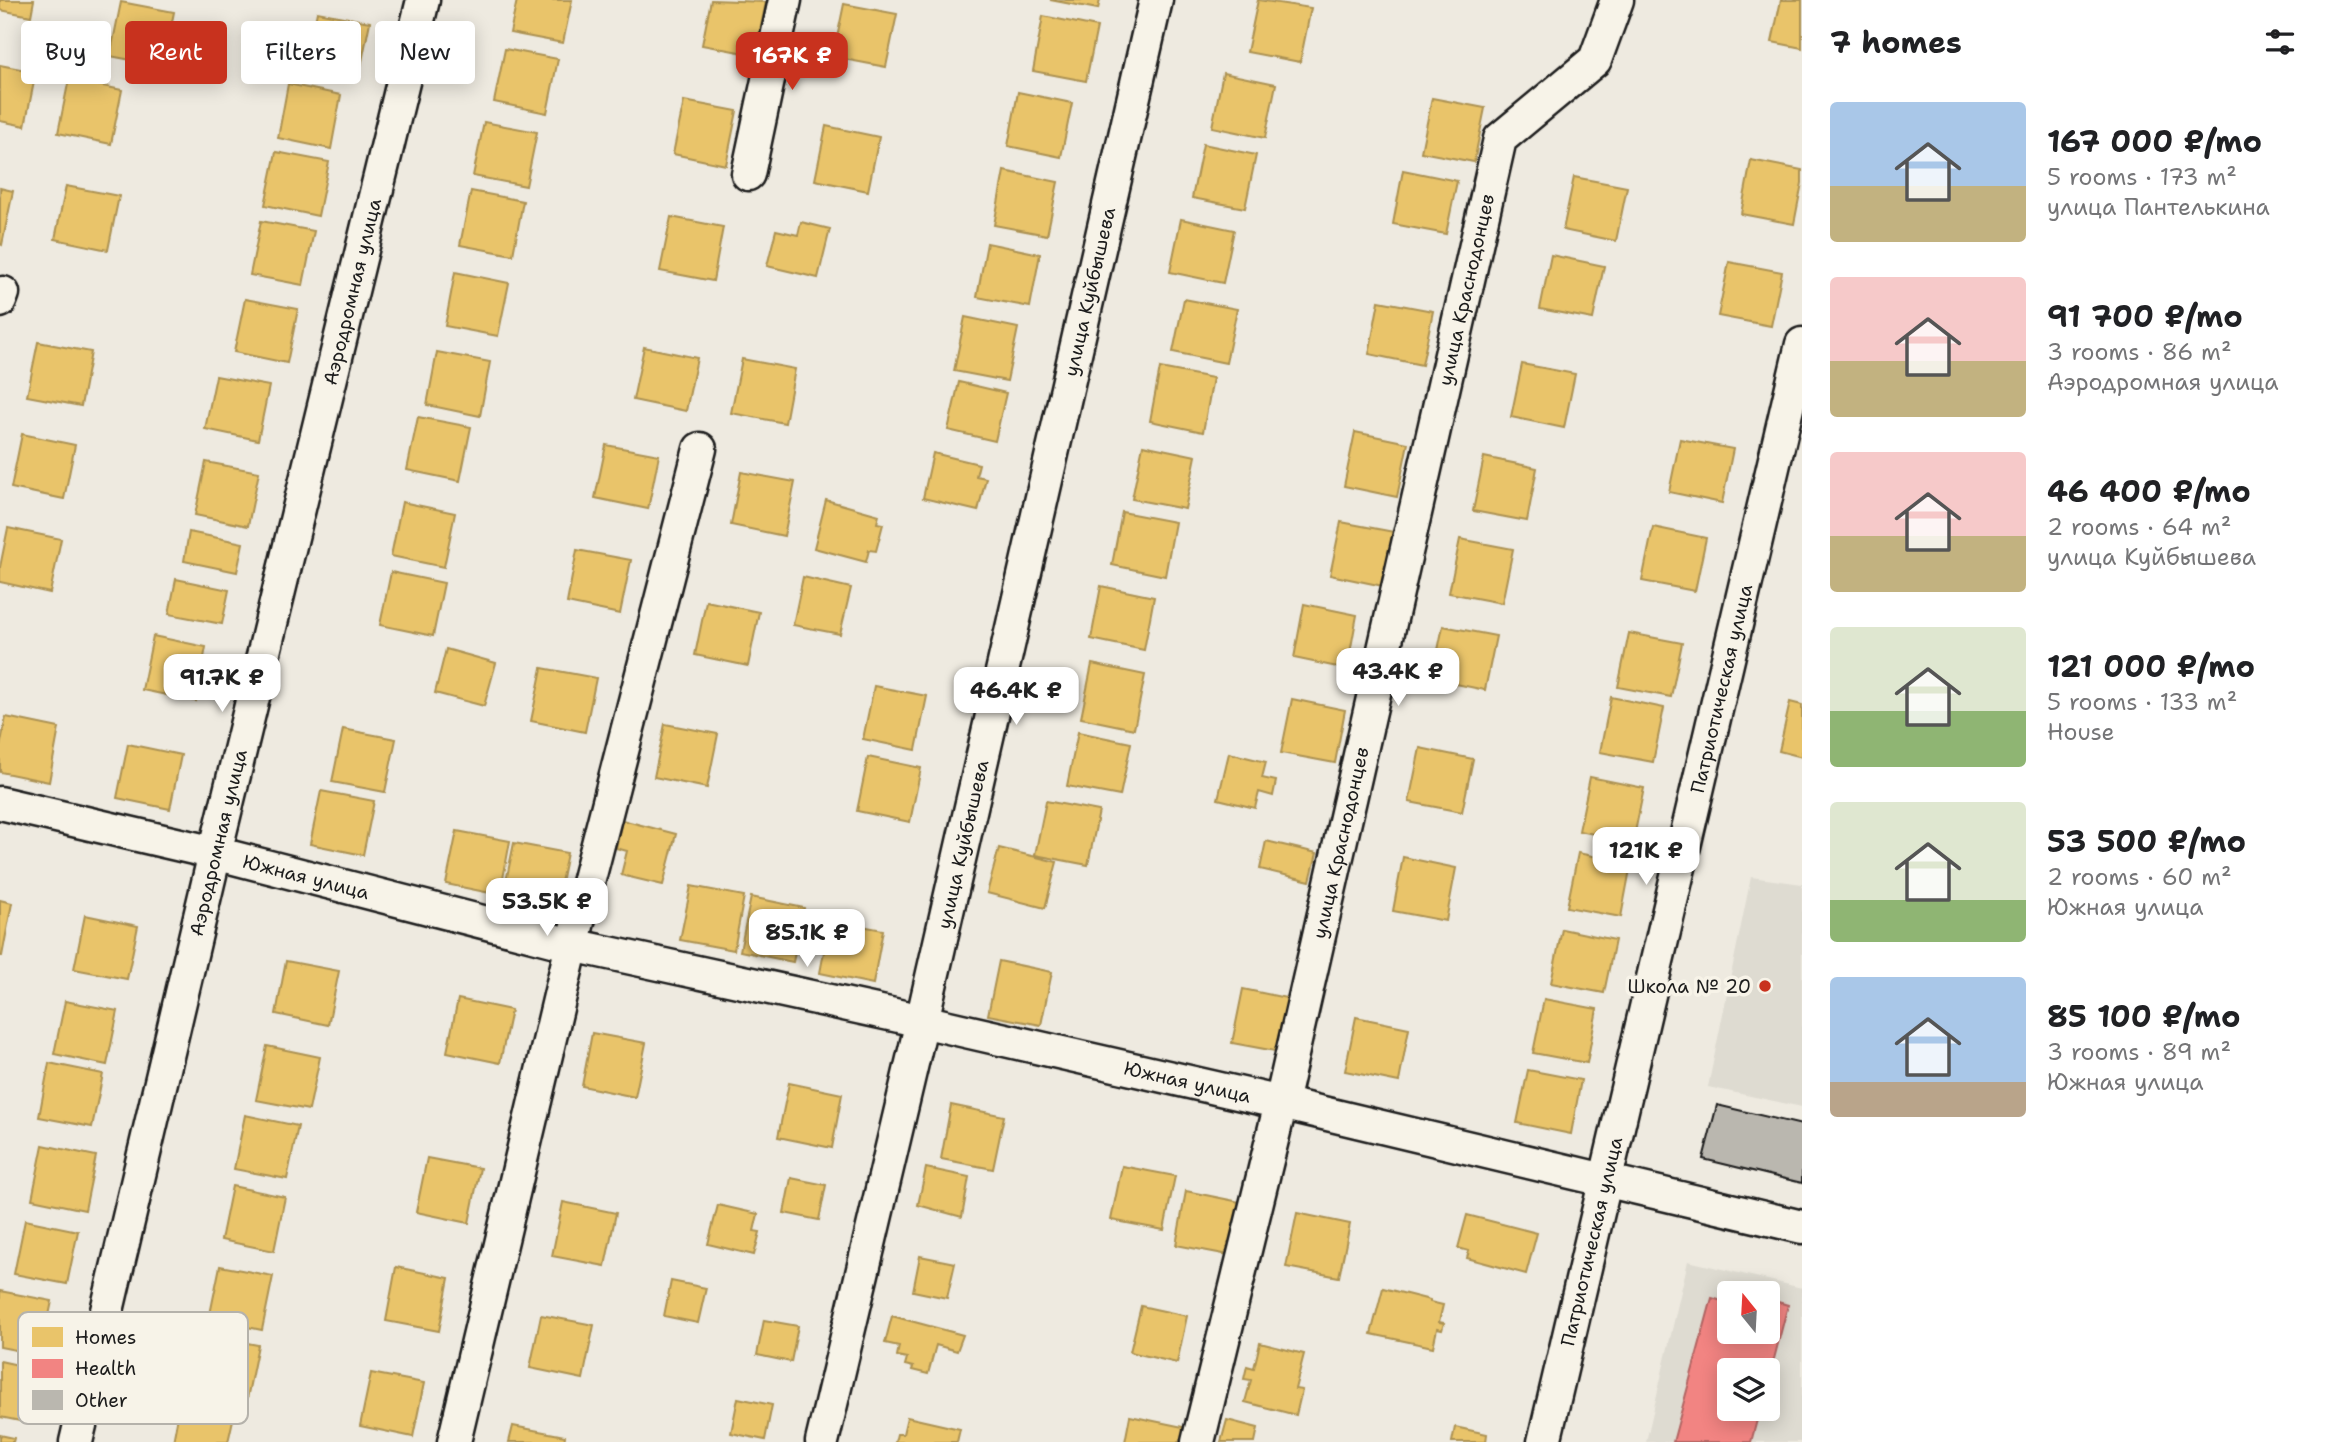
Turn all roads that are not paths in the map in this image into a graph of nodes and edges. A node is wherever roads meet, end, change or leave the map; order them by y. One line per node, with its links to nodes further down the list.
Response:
1 (423, 0): 9 (street, Аэродромная улица)
2 (785, 0): 5 (street)
3 (1156, 0): 11 (street, улица Куйбышева)
4 (1617, 0): 12 (street, улица Краснодонцев)
5 (748, 174)
6 (1802, 344): 13 (street, Патриотическая улица)
7 (700, 449): 10 (street)
8 (0, 803): 9 (street, Южная улица)
9 (215, 853): 10 (street, Южная улица); 15 (street, Аэродромная улица)
10 (572, 945): 11 (street, Южная улица); 18 (street)
11 (922, 1021): 12 (street, Южная улица); 19 (street, улица Куйбышева)
12 (1281, 1103): 13 (street, Южная улица); 20 (street, улица Краснодонцев)
13 (1604, 1180): 14 (street, Южная улица); 21 (street, Патриотическая улица)
14 (1802, 1227)
15 (107, 1312)
16 (80, 1424): 17 (street, Аэродромная улица)
17 (76, 1442)
18 (454, 1442)
19 (822, 1442)
20 (1198, 1442)
21 (1544, 1442)

